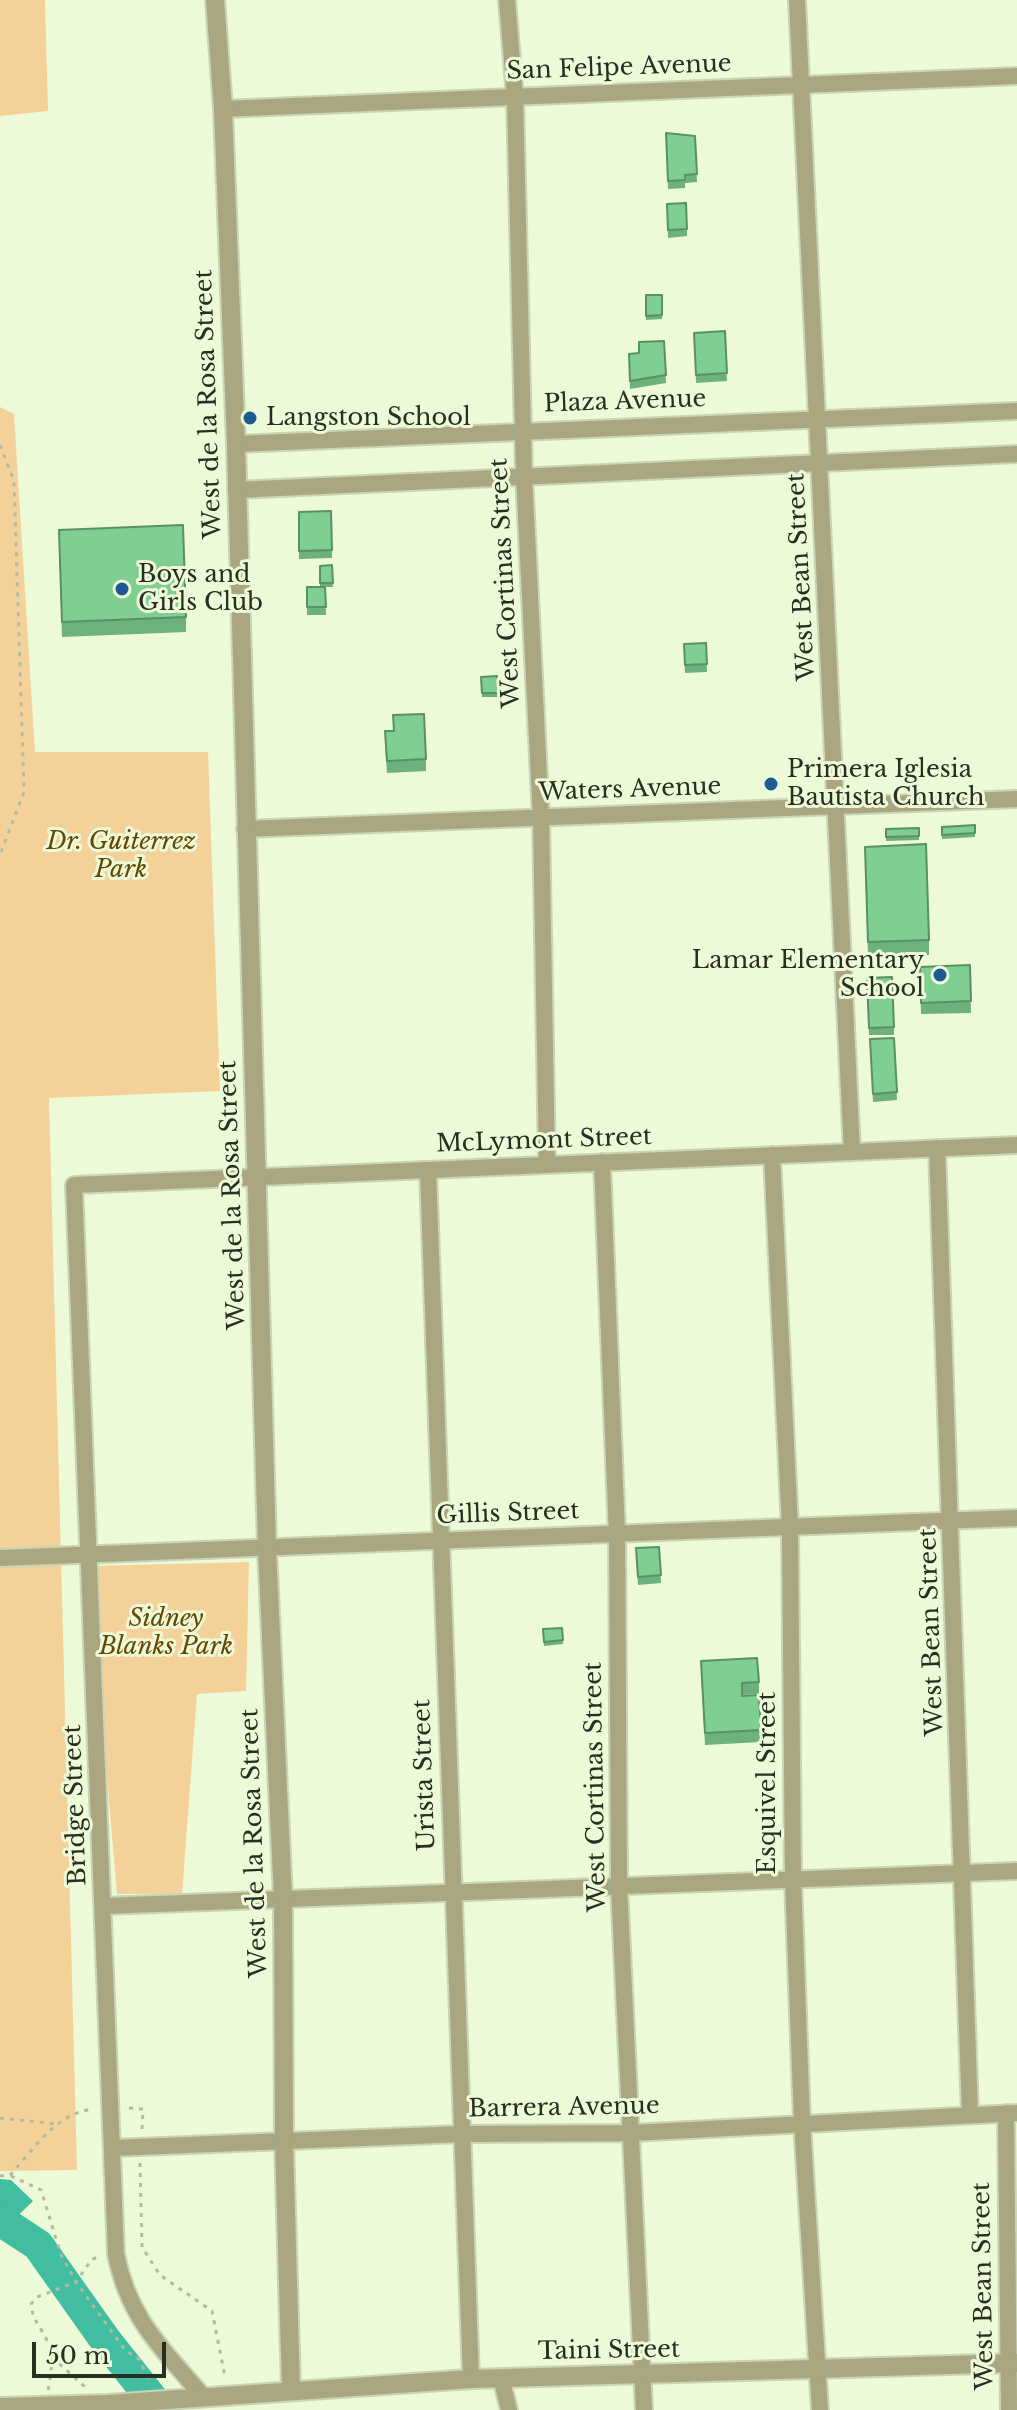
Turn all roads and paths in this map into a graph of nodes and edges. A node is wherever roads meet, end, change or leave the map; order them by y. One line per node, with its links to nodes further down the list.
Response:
1 (215, 0): 7 (street, West de la Rosa Street)
2 (507, 0): 6 (street, West Cortinas Street)
3 (797, 0): 5 (street, West Bean Street)
4 (1017, 76): 5 (street, San Felipe Avenue)
5 (803, 85): 6 (street, San Felipe Avenue); 9 (street, West Bean Street)
6 (515, 97): 7 (street, San Felipe Avenue); 10 (street, West Cortinas Street)
7 (223, 109): 11 (street, West de la Rosa Street)
8 (1017, 411): 9 (street, Plaza Avenue)
9 (819, 418): 10 (street, Plaza Avenue); 14 (street, West Bean Street)
10 (523, 431): 11 (street, Plaza Avenue); 15 (street, West Cortinas Street)
11 (236, 444): 16 (street, West de la Rosa Street)
12 (0, 445): 21 (path)
13 (1017, 454): 14 (street)
14 (821, 462): 15 (street); 18 (street, West Bean Street)
15 (524, 475): 16 (street); 19 (street, West Cortinas Street)
16 (236, 490): 20 (street, West de la Rosa Street)
17 (1017, 799): 18 (street, Waters Avenue)
18 (836, 806): 19 (street, Waters Avenue); 24 (street, West Bean Street)
19 (541, 818): 20 (street, Waters Avenue); 27 (street, West Cortinas Street)
20 (245, 829): 29 (street, West de la Rosa Street)
21 (0, 855)
22 (1017, 1145): 23 (street, McLymont Street)
23 (937, 1148): 24 (street, McLymont Street); 32 (street, West Bean Street)
24 (852, 1152): 25 (street, McLymont Street)
25 (772, 1155): 26 (street, McLymont Street); 33 (street, Esquivel Street)
26 (602, 1162): 27 (street, McLymont Street); 34 (street, West Cortinas Street)
27 (547, 1165): 28 (street, McLymont Street)
28 (428, 1170): 29 (street, McLymont Street); 35 (street, Urista Street)
29 (257, 1177): 30 (street, McLymont Street); 36 (street, West de la Rosa Street)
30 (74, 1185): 37 (street, Bridge Street)
31 (1017, 1518): 32 (street, Gillis Street)
32 (952, 1521): 33 (street, Gillis Street); 40 (street, West Bean Street)
33 (790, 1527): 34 (street, Gillis Street); 41 (street, Esquivel Street)
34 (617, 1534): 35 (street, Gillis Street); 42 (street, West Cortinas Street)
35 (441, 1541): 36 (street, Gillis Street); 43 (street, Urista Street)
36 (267, 1548): 37 (street, Gillis Street); 44 (street, West de la Rosa Street)
37 (89, 1555): 38 (street, Gillis Street); 45 (street, Bridge Street)
38 (0, 1558)
39 (1017, 1871): 40 (street)
40 (964, 1873): 41 (street); 48 (street, West Bean Street)
41 (793, 1880): 42 (street); 50 (street, Esquivel Street)
42 (619, 1886): 43 (street); 52 (street, West Cortinas Street)
43 (454, 1893): 44 (street); 53 (street, Urista Street)
44 (283, 1899): 45 (street); 54 (street, West de la Rosa Street)
45 (104, 1906): 46 (street, Bridge Street)
46 (111, 2107): 51 (path); 55 (path); 56 (street, Bridge Street)
47 (1012, 2113): 48 (street, Barrera Avenue); 62 (street, West Bean Street)
48 (970, 2115): 50 (street, Barrera Avenue)
49 (0, 2118): 51 (path)
50 (802, 2122): 52 (street, Barrera Avenue); 63 (street, Esquivel Street)
51 (56, 2125): 57 (path)
52 (632, 2133): 53 (street, Barrera Avenue); 64 (street, West Cortinas Street)
53 (462, 2134): 54 (street, Barrera Avenue); 66 (street, Urista Street)
54 (284, 2141): 55 (street, Barrera Avenue); 68 (street, West de la Rosa Street)
55 (141, 2147): 56 (street, Barrera Avenue); 70 (path)
56 (112, 2148): 59 (street, Bridge Street)
57 (10, 2175): 58 (path); 60 (path)
58 (0, 2176)
59 (116, 2254): 60 (path); 71 (street, Bridge Street)
60 (76, 2282): 61 (path); 67 (path)
61 (52, 2357): 69 (path); 72 (path)
62 (1013, 2363): 63 (street, Taini Street); 77 (street, West Bean Street)
63 (818, 2370): 64 (street, Taini Street); 76 (street, Esquivel Street)
64 (643, 2374): 65 (street, Taini Street); 75 (street, West Cortinas Street)
65 (501, 2378): 66 (street, Taini Street); 74 (street)
66 (471, 2379): 68 (street, Taini Street)
67 (150, 2384)
68 (291, 2390): 70 (street, Taini Street)
69 (91, 2392)
70 (226, 2393): 71 (street, Taini Street)
71 (202, 2395): 72 (street, Taini Street)
72 (52, 2404): 73 (street, Taini Street)
73 (0, 2407)
74 (509, 2410)
75 (644, 2410)
76 (820, 2410)
77 (1009, 2410)

